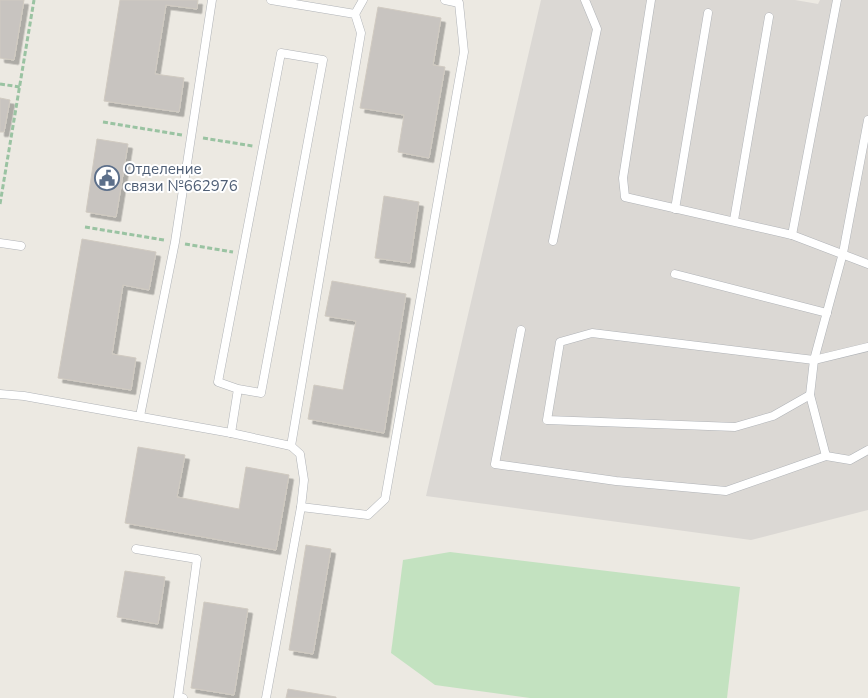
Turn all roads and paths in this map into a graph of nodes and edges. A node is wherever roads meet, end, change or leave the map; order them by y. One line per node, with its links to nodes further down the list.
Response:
1 (34, 0): 13 (path)
2 (212, 0): 32 (lane)
3 (271, 0): 10 (lane)
4 (363, 0): 10 (lane)
5 (445, 0): 37 (lane)
6 (585, 0): 19 (lane)
7 (650, 0): 16 (lane)
8 (837, 0): 18 (lane)
9 (708, 13): 16 (lane)
10 (355, 14): 34 (lane)
11 (770, 17): 17 (lane)
12 (0, 84): 13 (path)
13 (20, 87): 15 (path)
14 (868, 120): 22 (lane)
15 (0, 204)
16 (676, 209): 17 (lane)
17 (734, 220): 18 (lane)
18 (792, 235): 22 (lane)
19 (553, 241)
20 (0, 243): 21 (lane)
21 (20, 246)
22 (843, 253): 23 (lane); 25 (lane)
23 (868, 264)
24 (674, 274): 25 (lane)
25 (827, 313): 28 (lane)
26 (521, 330): 36 (lane)
27 (868, 347): 28 (lane)
28 (814, 360): 31 (lane); 31 (lane)
29 (238, 389): 29 (lane); 33 (lane)
30 (0, 394): 32 (lane)
31 (810, 395): 36 (lane)
32 (140, 416): 33 (lane)
33 (231, 433): 34 (lane)
34 (291, 446): 37 (lane)
35 (868, 450): 36 (lane)
36 (826, 456)
37 (301, 507): 40 (lane)
38 (136, 549): 39 (lane)
39 (184, 698)
40 (266, 698)

